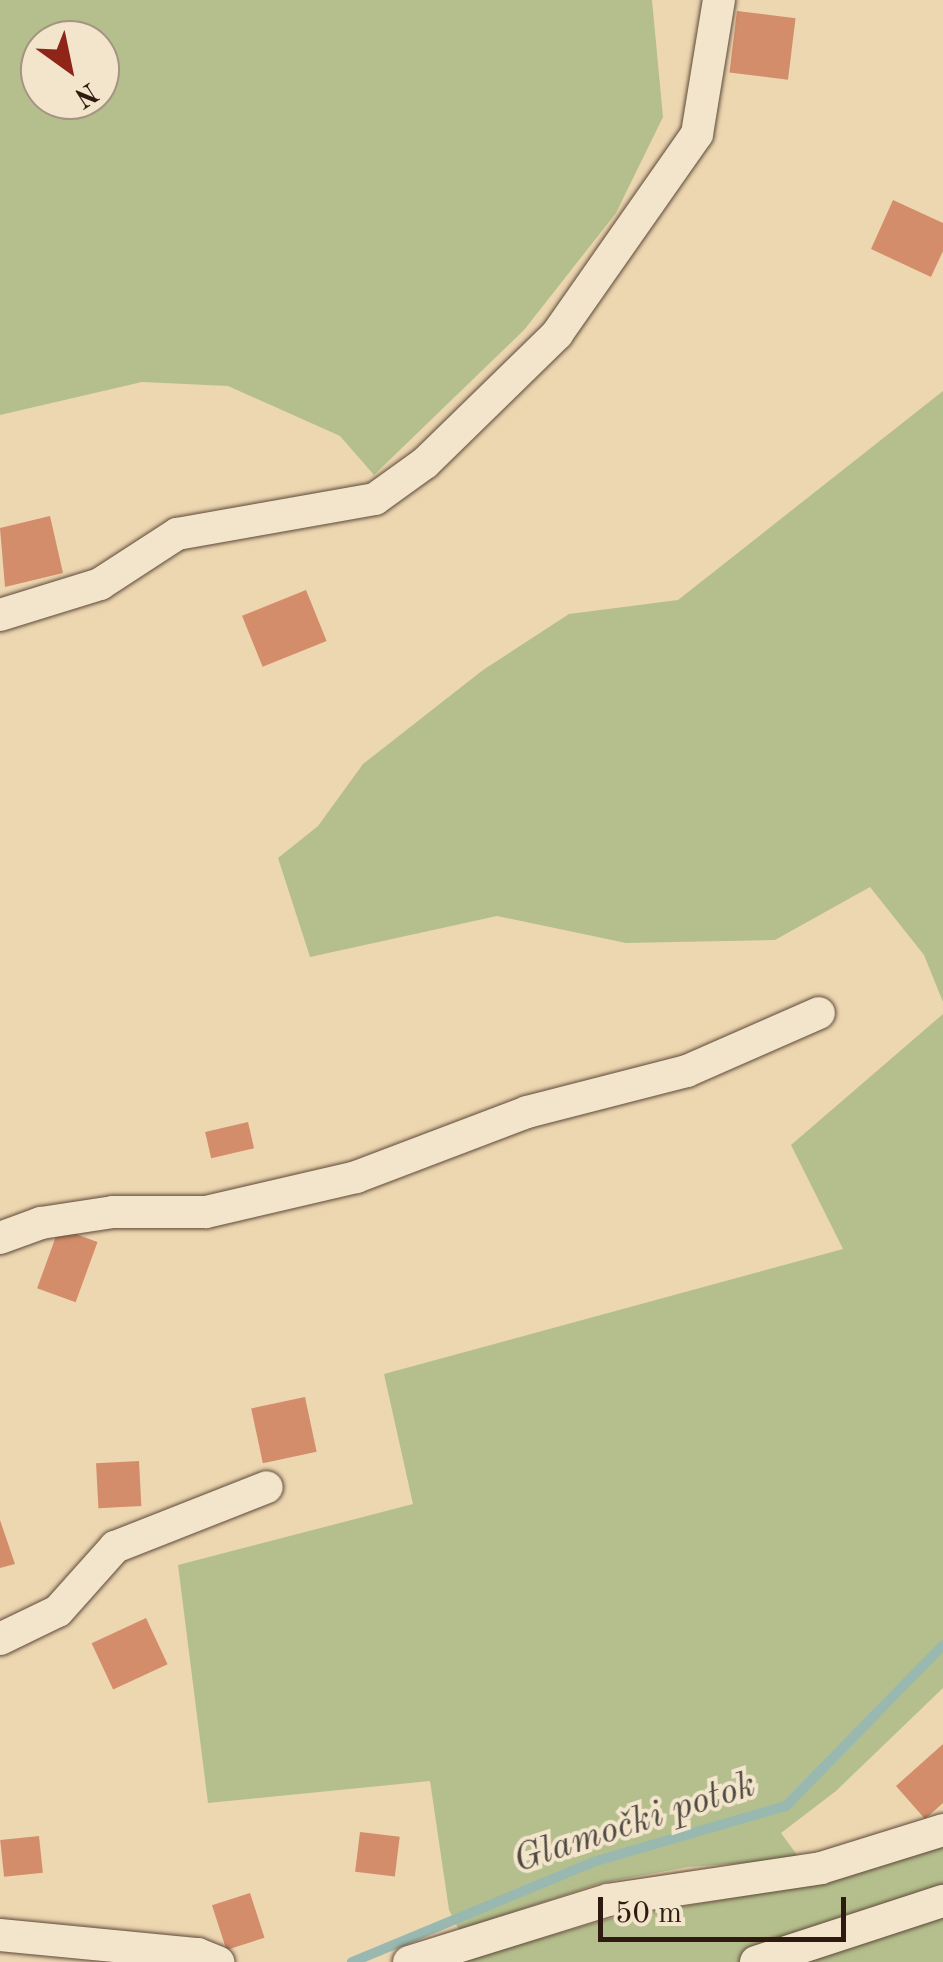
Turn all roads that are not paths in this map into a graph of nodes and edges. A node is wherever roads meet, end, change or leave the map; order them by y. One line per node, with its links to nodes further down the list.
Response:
1 (718, 0): 2 (street)
2 (0, 615)
3 (819, 1014): 4 (street)
4 (0, 1238)
5 (267, 1487): 6 (street)
6 (0, 1640)
7 (943, 1830): 11 (street)
8 (943, 1901): 12 (street)
9 (0, 1935): 10 (street)
10 (218, 1962)
11 (409, 1962)
12 (756, 1962)

